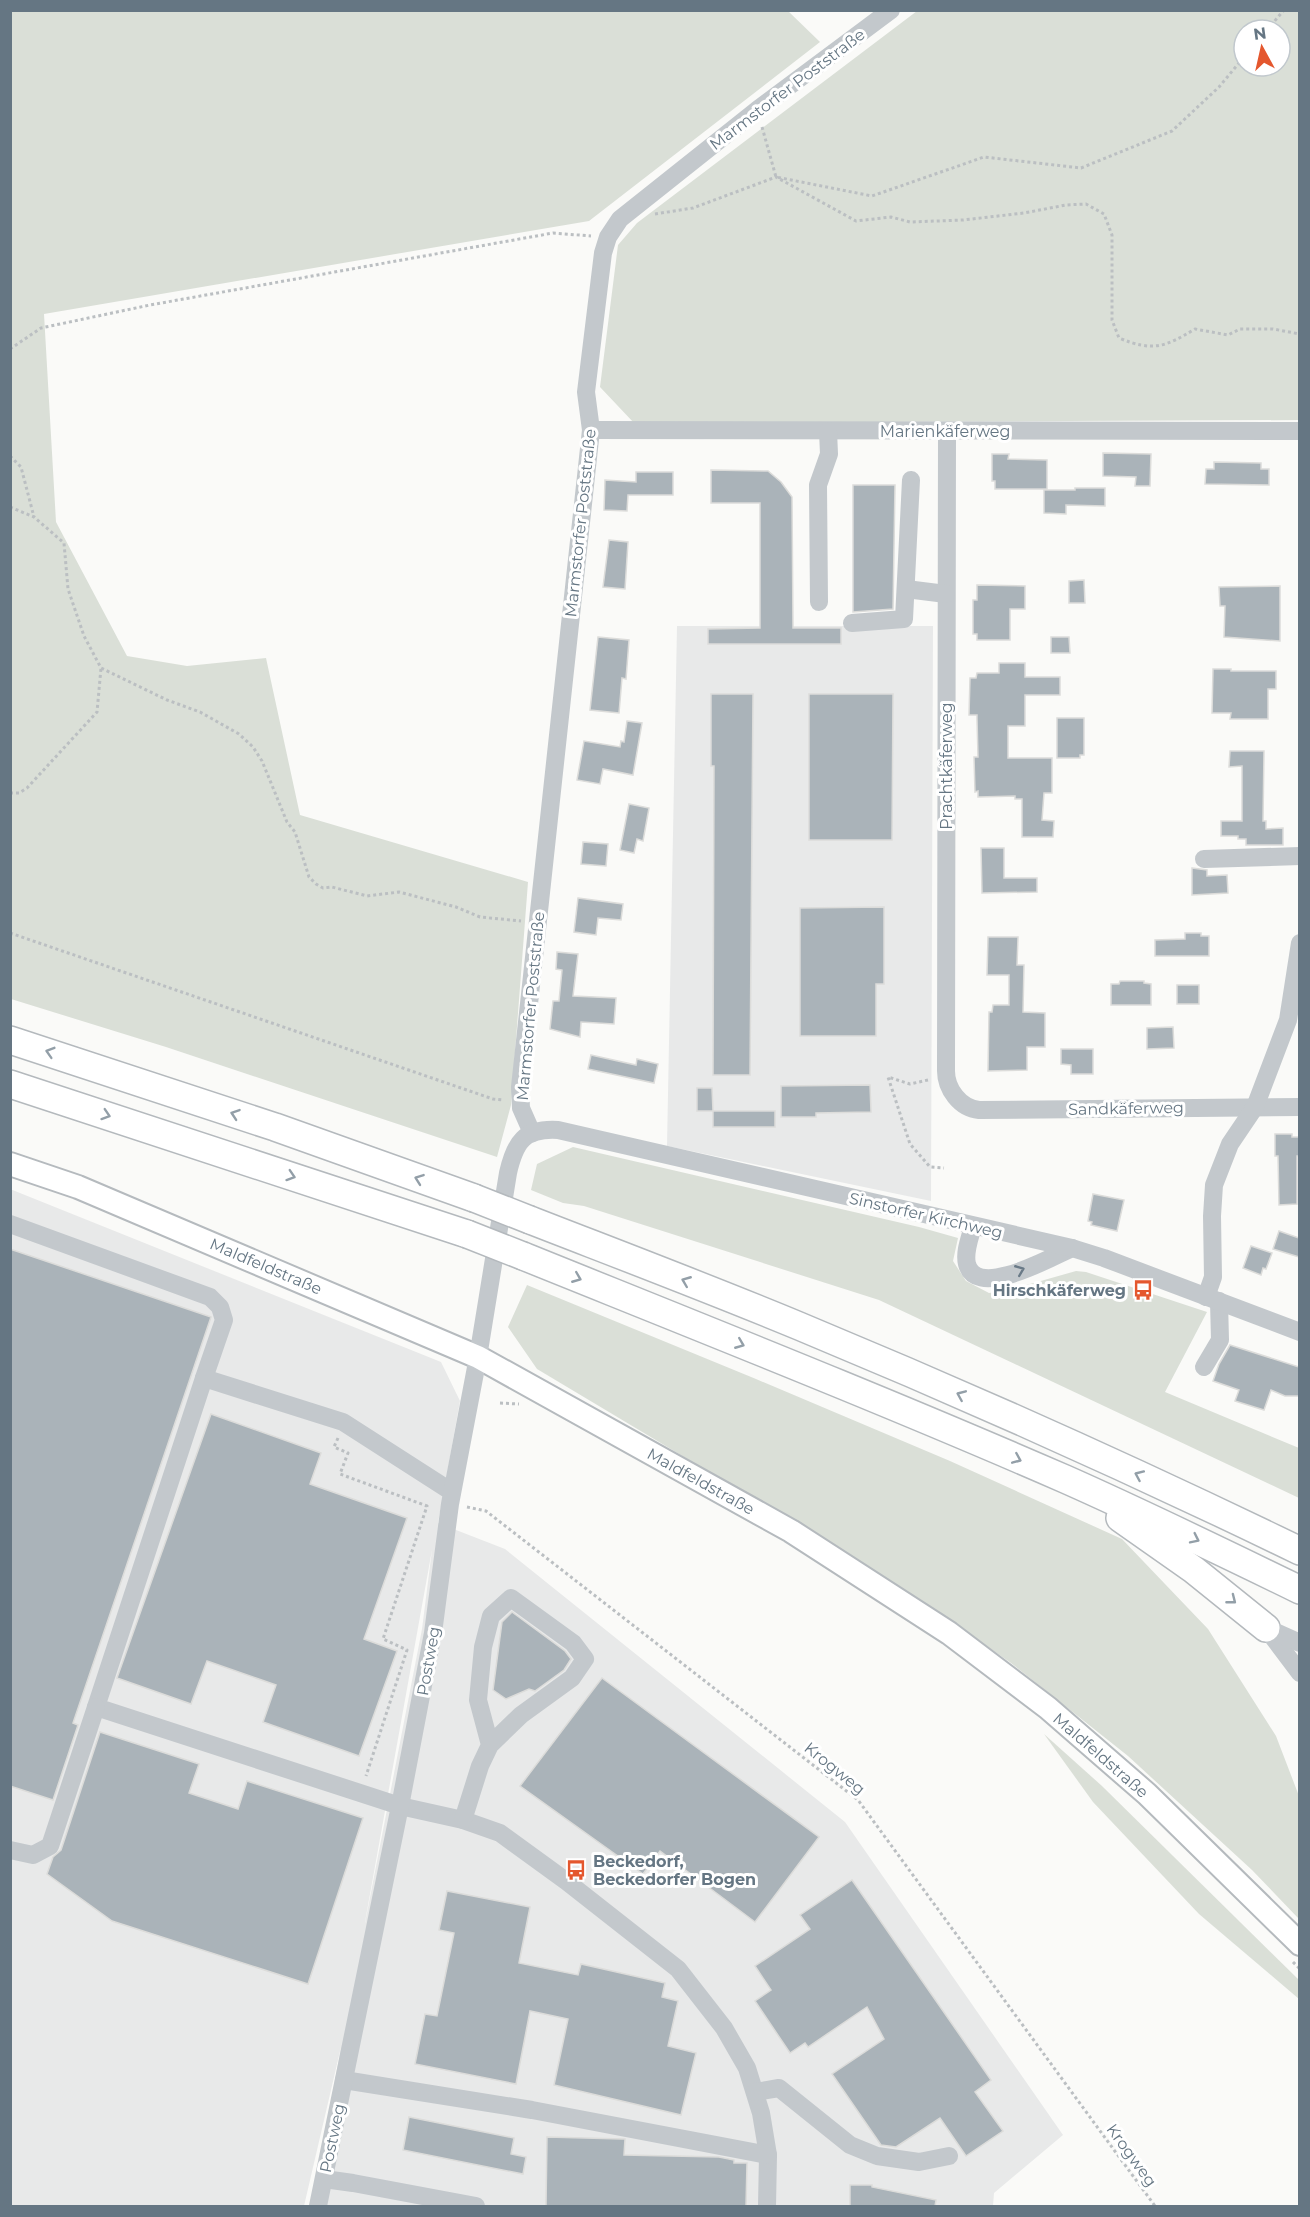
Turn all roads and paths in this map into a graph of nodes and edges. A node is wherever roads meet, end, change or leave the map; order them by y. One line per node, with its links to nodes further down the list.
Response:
1 (891, 10): 3 (street, Marmstorfer Poststraße)
2 (1232, 71): 4 (path)
3 (758, 110): 4 (path); 5 (street, Marmstorfer Poststraße)
4 (776, 177): 5 (path); 7 (path)
5 (620, 219): 6 (street, Marmstorfer Poststraße)
6 (608, 237): 8 (path); 9 (street, Marmstorfer Poststraße)
7 (1299, 334)
8 (10, 350)
9 (591, 430): 10 (street, Marienkäferweg); 25 (street, Marmstorfer Poststraße)
10 (828, 431): 12 (street, Marienkäferweg); 19 (street)
11 (1299, 431): 12 (street, Marienkäferweg)
12 (947, 432): 18 (street, Prachtkäferweg)
13 (10, 456): 16 (path)
14 (911, 480): 17 (street)
15 (10, 507): 16 (path)
16 (34, 517): 21 (path)
17 (906, 589): 18 (street); 20 (street)
18 (946, 594): 29 (street, Prachtkäferweg)
19 (819, 602)
20 (852, 623)
21 (101, 668): 22 (path); 25 (path)
22 (10, 793)
23 (1299, 856): 24 (street)
24 (1204, 859)
25 (537, 923): 32 (street, Marmstorfer Poststraße)
26 (10, 933): 32 (path)
27 (1299, 944): 33 (street)
28 (10, 1040): 51 (highway, one-way to 28, bridge)
29 (946, 1071): 31 (street, Prachtkäferweg); 37 (path)
30 (10, 1084): 49 (highway, one-way to 49, bridge)
31 (956, 1097): 33 (street, Sandkäferweg)
32 (520, 1102): 35 (street, Marmstorfer Poststraße)
33 (1255, 1107): 34 (street, Sandkäferweg); 41 (street)
34 (1299, 1107)
35 (538, 1131): 39 (street, Sinstorfer Kirchweg); 43 (street, Postweg)
36 (10, 1164): 43 (main road, Maldfeldstraße)
37 (944, 1168)
38 (10, 1224): 45 (street)
39 (973, 1226): 40 (street, Sinstorfer Kirchweg); 40 (street, one-way to 40)
40 (1072, 1248): 41 (street, Sinstorfer Kirchweg)
41 (1213, 1299): 42 (street, Sinstorfer Kirchweg); 44 (street)
42 (1299, 1332)
43 (478, 1357): 50 (street, Postweg); 64 (main road, Maldfeldstraße)
44 (1204, 1367)
45 (204, 1378): 48 (street); 58 (street)
46 (500, 1403): 47 (path)
47 (524, 1404)
48 (344, 1422): 50 (street); 60 (path)
49 (1065, 1479): 54 (highway, one-way to 54); 55 (highway, one-way to 55)
50 (451, 1498): 61 (street, Postweg); 74 (path, Krogweg)
51 (1193, 1499): 52 (highway); 53 (highway)
52 (1299, 1532)
53 (1299, 1551)
54 (1299, 1590)
55 (1266, 1628): 56 (street); 57 (street)
56 (1299, 1643)
57 (1299, 1673)
58 (96, 1707): 60 (street); 63 (street)
59 (490, 1745): 59 (street); 62 (street)
60 (360, 1793): 61 (street)
61 (400, 1806): 62 (street); 66 (street, Postweg)
62 (463, 1820): 67 (street)
63 (10, 1850)
64 (1295, 1953): 65 (path)
65 (1299, 1969)
66 (344, 2080): 68 (street); 70 (street, Postweg)
67 (755, 2091): 68 (street); 69 (street)
68 (768, 2156): 73 (street)
69 (949, 2156)
70 (324, 2179): 71 (street, Postweg); 72 (street)
71 (318, 2206)
72 (476, 2206)
73 (768, 2206)
74 (1155, 2206)

